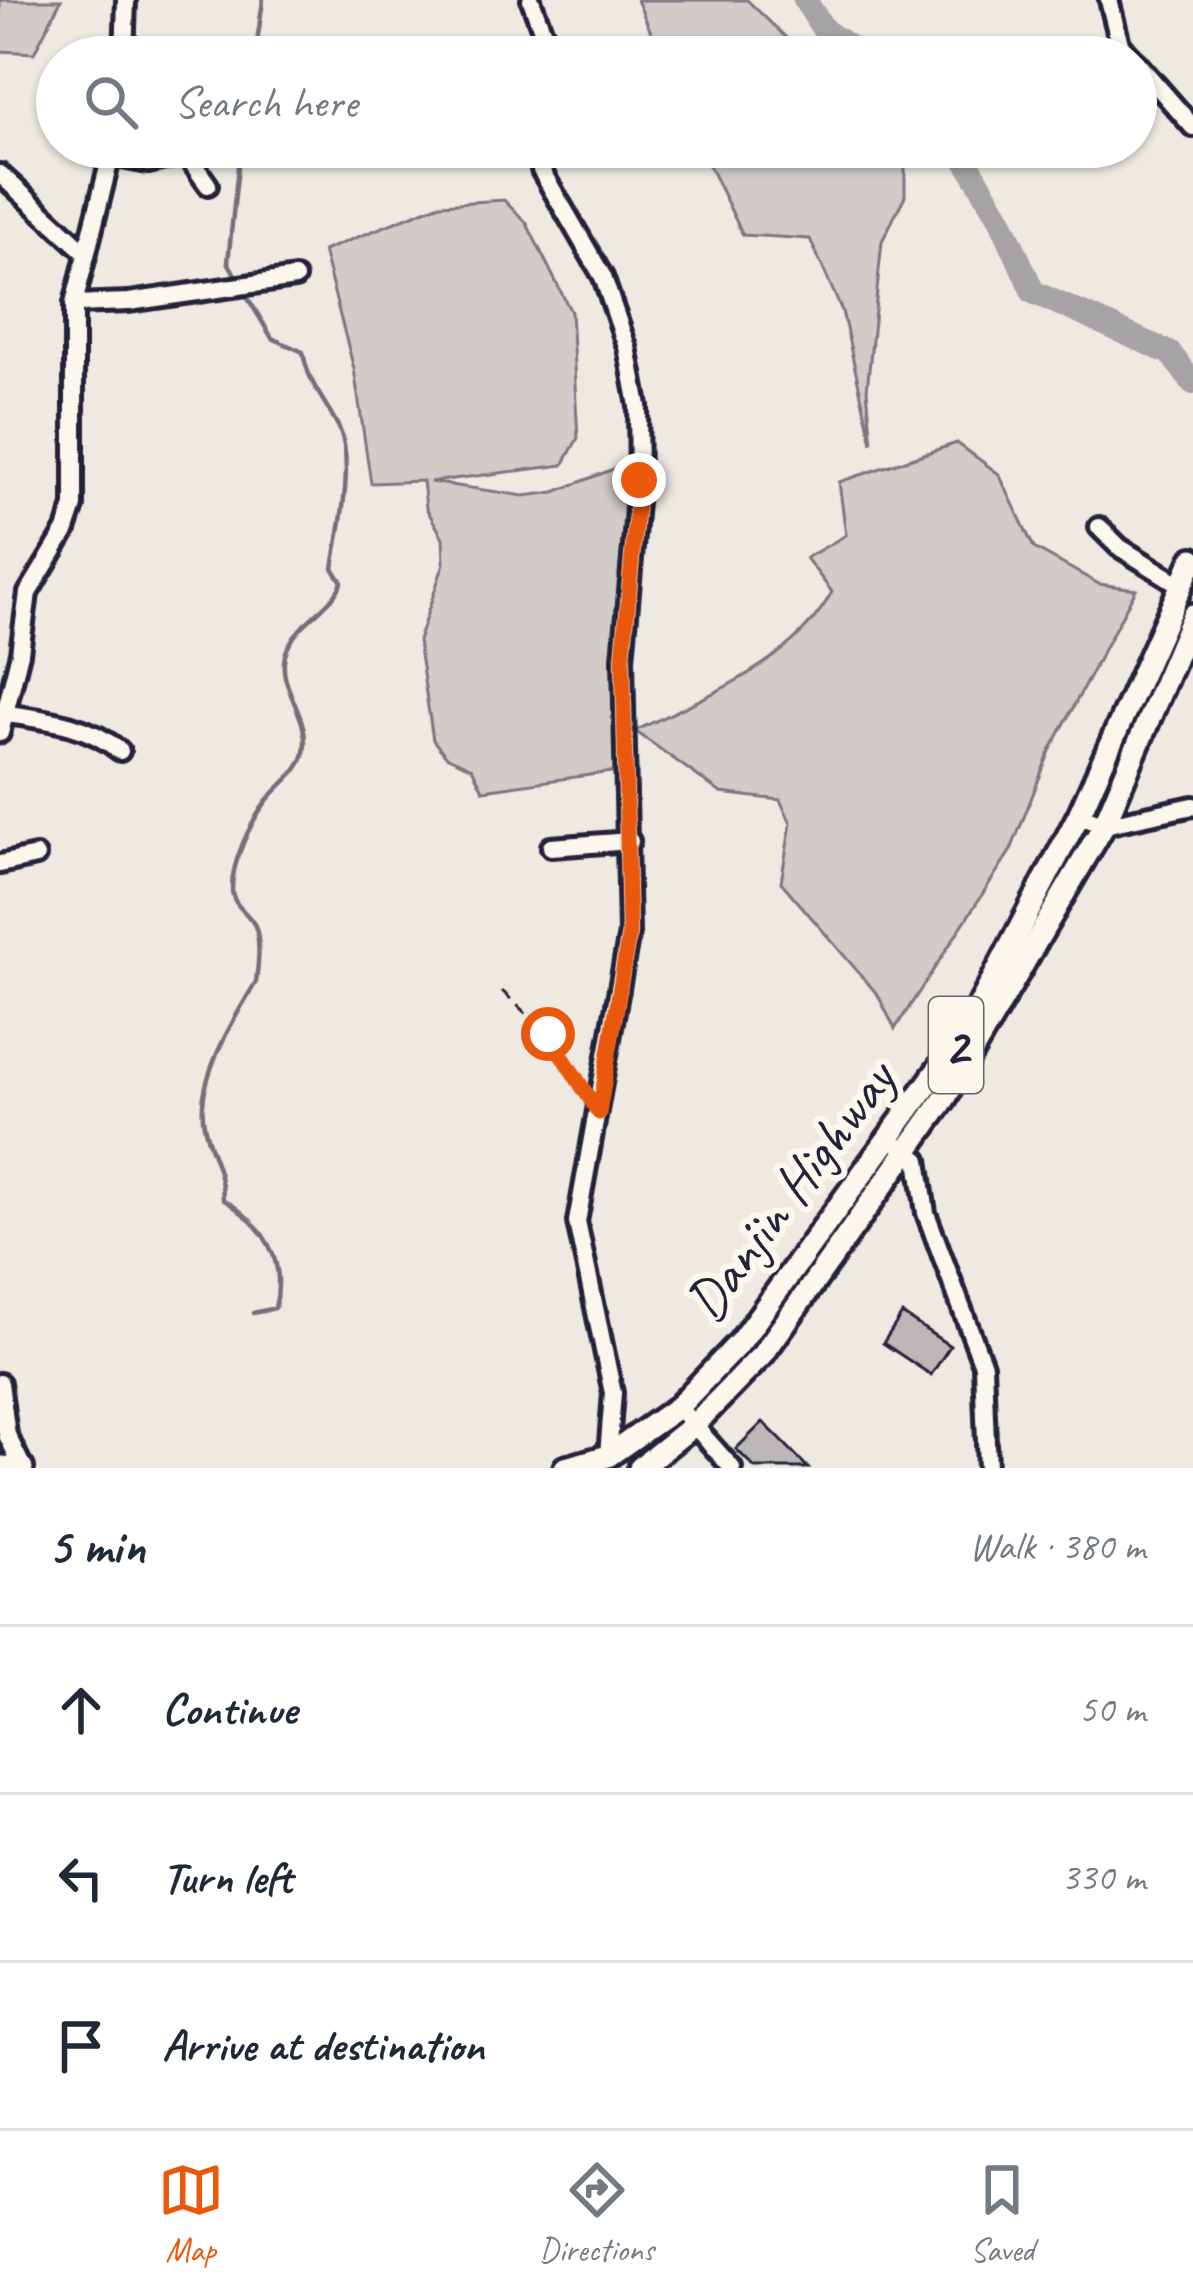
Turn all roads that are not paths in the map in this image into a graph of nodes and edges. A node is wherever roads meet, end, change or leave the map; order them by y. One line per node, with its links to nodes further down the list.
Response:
1 (126, 0): 4 (street)
2 (531, 0): 5 (street)
3 (1108, 0): 6 (street)
4 (125, 36)
5 (545, 36)
6 (1118, 36)
7 (1157, 87): 8 (street)
8 (1193, 128)
9 (107, 168): 14 (street)
10 (196, 168): 13 (street)
11 (541, 168): 28 (street)
12 (0, 174): 14 (street)
13 (208, 184)
14 (85, 251): 16 (street)
15 (295, 278): 16 (street)
16 (74, 304): 22 (street)
17 (1099, 527): 19 (street)
18 (1193, 559): 19 (main road, Danjin Highway / 2)
19 (1182, 586): 26 (main road, Danjin Highway / 2)
20 (1193, 615): 21 (main road, Danjin Highway / 2)
21 (1183, 668): 27 (main road, Danjin Highway / 2)
22 (7, 714): 23 (street); 24 (street)
23 (0, 733)
24 (120, 752)
25 (1193, 806): 27 (street)
26 (1079, 815): 27 (street); 32 (main road, Danjin Highway / 2)
27 (1104, 825): 32 (main road, Danjin Highway / 2)
28 (630, 841): 29 (street); 36 (street)
29 (551, 847)
30 (36, 856): 31 (street)
31 (0, 864)
32 (898, 1145): 34 (main road, Danjin Highway / 2); 35 (main road, Danjin Highway / 2); 42 (street)
33 (0, 1383): 38 (street)
34 (677, 1407): 35 (street); 36 (main road, Danjin Highway / 2)
35 (694, 1426): 40 (main road, Danjin Highway / 2); 41 (street)
36 (611, 1464): 39 (main road, 2)
37 (0, 1467): 38 (main road)
38 (22, 1468)
39 (565, 1468)
40 (640, 1468)
41 (732, 1468)
42 (987, 1468)

